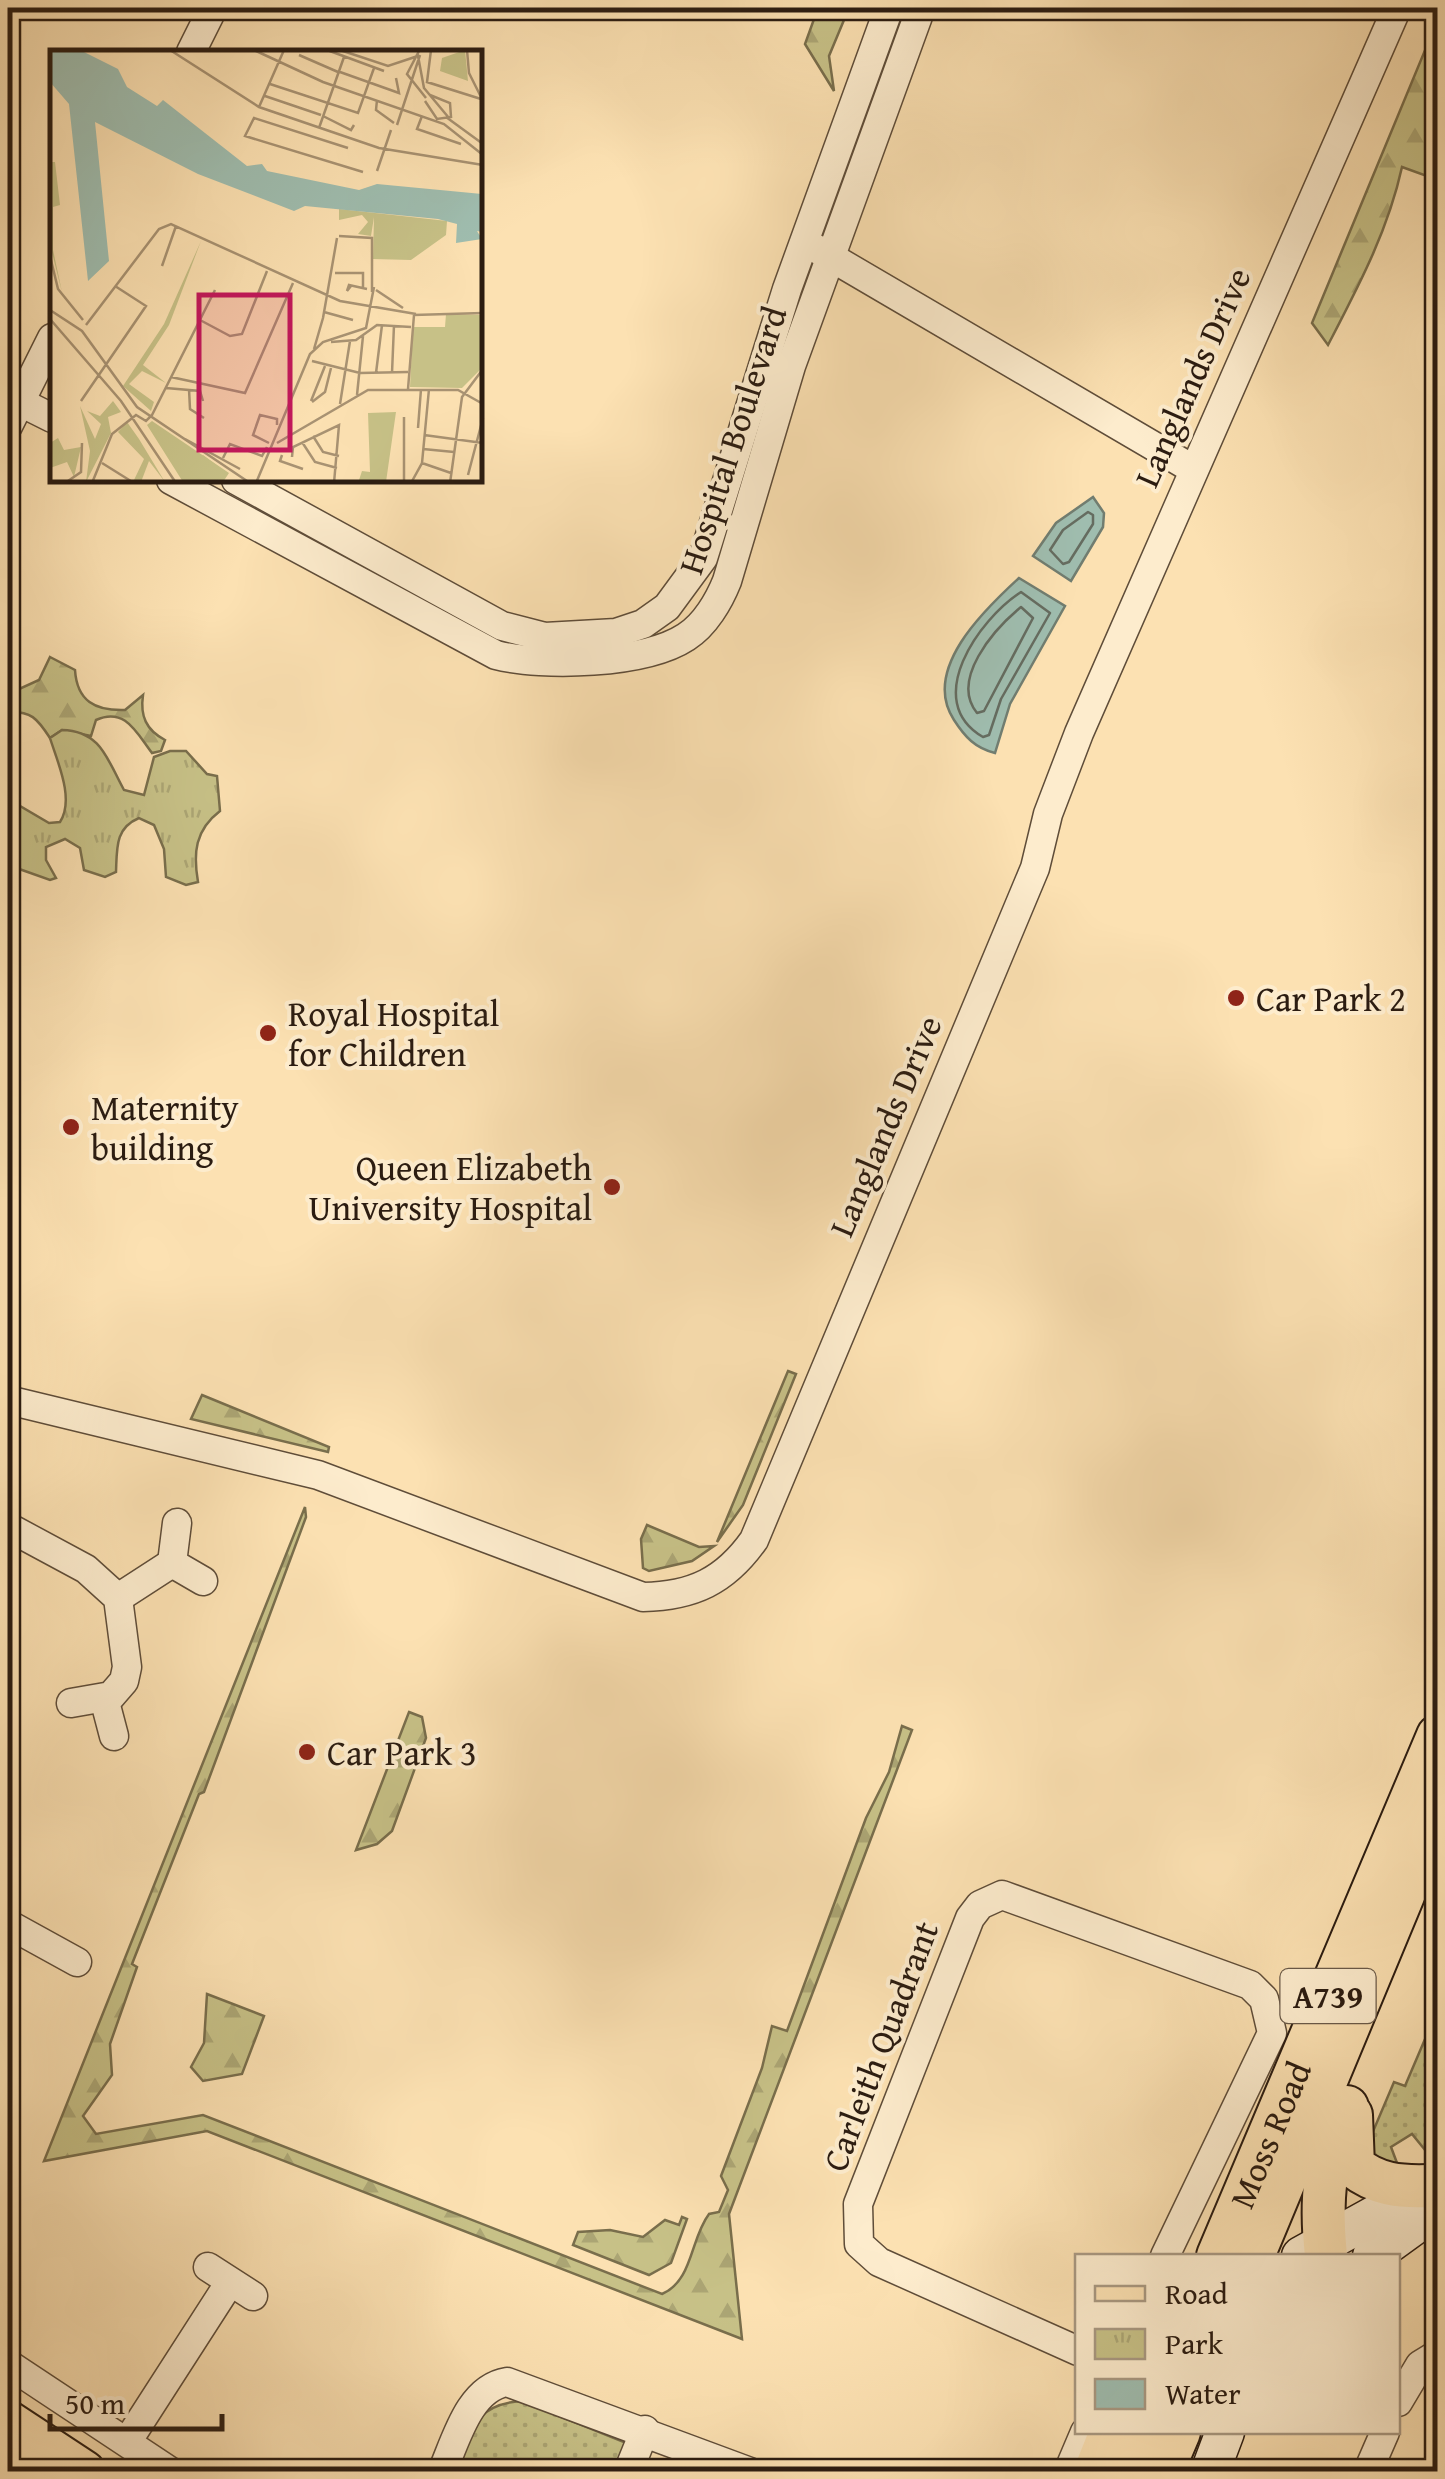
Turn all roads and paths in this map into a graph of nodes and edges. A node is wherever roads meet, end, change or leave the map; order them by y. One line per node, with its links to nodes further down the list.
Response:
1 (213, 8): 5 (street)
2 (889, 8): 6 (street, Hospital Boulevard)
3 (922, 8): 7 (street, Hospital Boulevard)
4 (1397, 8): 11 (street, Langlands Drive)
5 (193, 50)
6 (803, 243): 7 (street); 13 (street, Hospital Boulevard)
7 (832, 256): 11 (street); 12 (street, Hospital Boulevard)
8 (50, 343): 9 (street)
9 (28, 399): 10 (street)
10 (50, 416)
11 (1191, 468): 14 (street, Langlands Drive)
12 (174, 482)
13 (240, 482)
14 (8, 1400)
15 (176, 1524): 17 (street)
16 (8, 1527): 19 (street)
17 (172, 1563): 18 (street); 19 (street)
18 (203, 1581)
19 (118, 1598): 20 (street)
20 (104, 1698): 21 (street); 22 (street)
21 (72, 1703)
22 (114, 1736)
23 (1438, 1736): 26 (main road, Moss Road / A739)
24 (1438, 1812): 35 (main road, Moss Road / A739)
25 (1438, 1873): 29 (main road)
26 (1380, 1874): 33 (main road); 34 (main road, Moss Road / A739)
27 (8, 1924): 28 (street)
28 (77, 1962)
29 (1352, 2095): 30 (main road); 31 (main road)
30 (1435, 2192): 31 (street); 36 (street)
31 (1317, 2252)
32 (1166, 2254): 38 (street, Carleith Quadrant)
33 (1194, 2254)
34 (1219, 2254)
35 (1254, 2254)
36 (1374, 2254)
37 (231, 2282): 49 (street)
38 (1075, 2350)
39 (1438, 2354): 41 (street)
40 (8, 2364): 49 (street)
41 (1400, 2399)
42 (8, 2422): 53 (main road)
43 (645, 2430): 55 (street); 56 (street); 57 (street)
44 (1083, 2434): 58 (street)
45 (1110, 2434): 59 (main road)
46 (1144, 2434): 60 (main road)
47 (1178, 2434): 61 (main road)
48 (1384, 2434): 51 (street)
49 (127, 2442): 54 (street)
50 (8, 2459): 52 (main road)
51 (1361, 2468)
52 (27, 2472)
53 (84, 2472)
54 (171, 2472)
55 (442, 2472)
56 (628, 2472)
57 (750, 2472)
58 (1068, 2472)
59 (1095, 2472)
60 (1128, 2472)
61 (1162, 2472)

